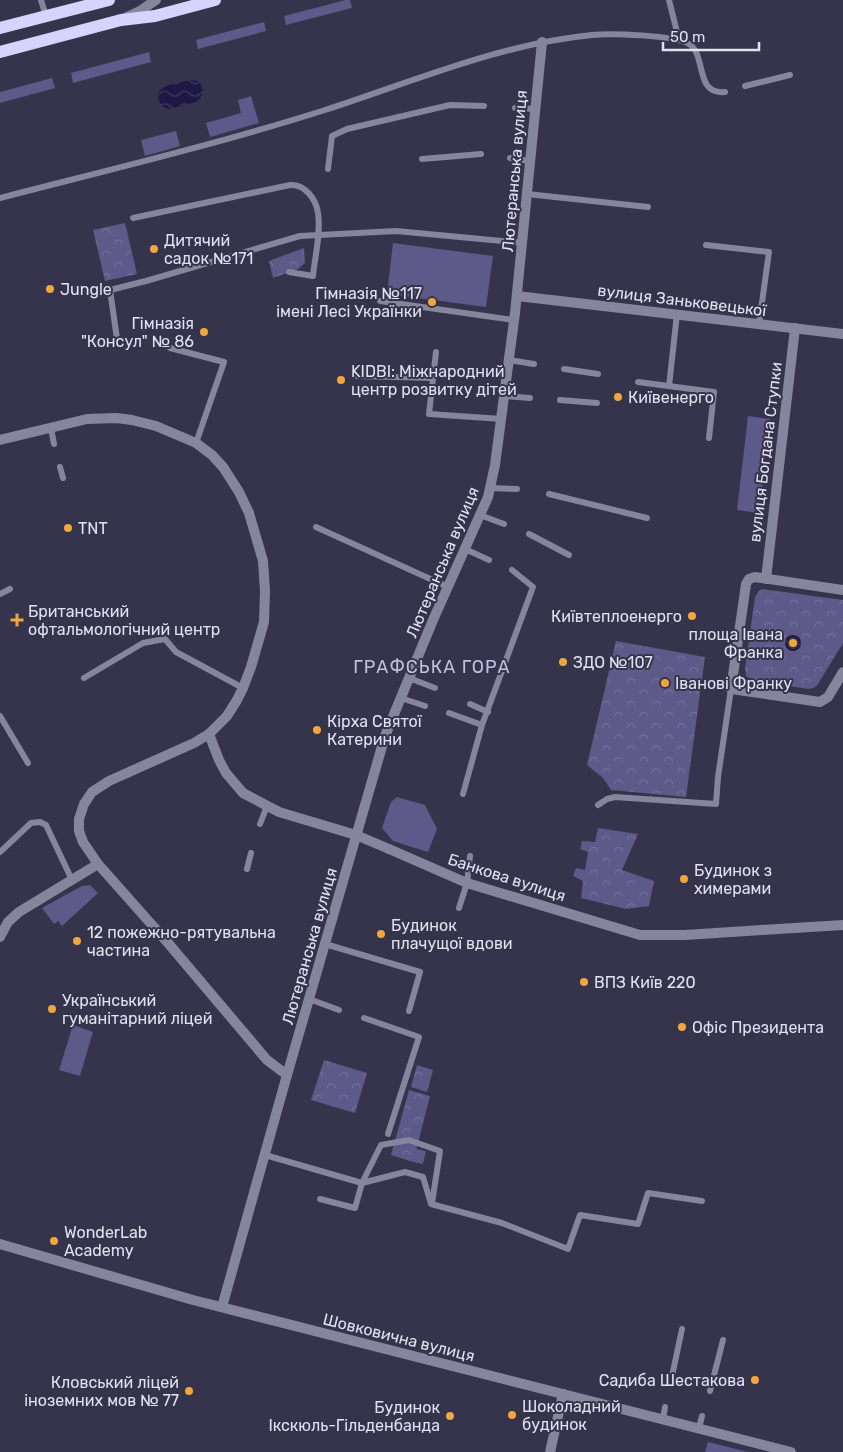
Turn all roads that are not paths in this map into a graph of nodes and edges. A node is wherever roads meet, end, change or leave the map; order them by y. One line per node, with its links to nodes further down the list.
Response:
1 (41, 0): 6 (lane)
2 (109, 0): 6 (main road)
3 (156, 0): 7 (street)
4 (215, 0): 7 (main road)
5 (669, 0): 9 (lane)
6 (46, 16): 8 (main road)
7 (121, 20): 11 (main road)
8 (0, 28)
9 (679, 40): 10 (lane); 14 (lane)
10 (542, 42): 17 (street, Лютеранська вулиця); 24 (lane)
11 (0, 52)
12 (790, 75): 13 (lane)
13 (745, 86)
14 (725, 92)
15 (484, 106): 22 (lane)
16 (515, 108): 17 (lane)
17 (534, 109): 21 (street, Лютеранська вулиця)
18 (481, 154): 20 (lane)
19 (510, 158): 21 (lane)
20 (422, 159)
21 (530, 161): 23 (street, Лютеранська вулиця)
22 (328, 169)
23 (527, 194): 25 (lane); 28 (street, Лютеранська вулиця)
24 (0, 198)
25 (648, 207)
26 (133, 218): 27 (lane)
27 (318, 235): 28 (lane); 30 (lane); 38 (lane)
28 (523, 243): 31 (street, Лютеранська вулиця)
29 (706, 245): 35 (lane)
30 (289, 272)
31 (517, 296): 33 (street, вулиця Заньковецької); 34 (street, Лютеранська вулиця)
32 (380, 301): 34 (lane)
33 (677, 314): 35 (street, вулиця Заньковецької); 48 (lane)
34 (514, 320): 41 (street, Лютеранська вулиця)
35 (760, 324): 36 (street, вулиця Заньковецької)
36 (795, 328): 37 (street, вулиця Заньковецької); 73 (street, вулиця Богдана Ступки)
37 (843, 334)
38 (117, 339)
39 (170, 348): 58 (lane)
40 (436, 352): 46 (lane)
41 (509, 360): 42 (lane); 49 (street, Лютеранська вулиця)
42 (534, 364)
43 (564, 369): 44 (lane)
44 (598, 374)
45 (356, 376): 46 (lane)
46 (433, 378): 53 (lane)
47 (638, 382): 48 (lane)
48 (669, 386): 55 (lane)
49 (504, 396): 50 (lane); 53 (street, Лютеранська вулиця)
50 (530, 398)
51 (560, 400): 52 (lane)
52 (597, 403)
53 (502, 419): 61 (street, Лютеранська вулиця)
54 (50, 428): 56 (street); 57 (lane); 58 (street)
55 (709, 438)
56 (0, 440)
57 (54, 444)
58 (196, 444): 81 (street)
59 (60, 467): 60 (lane)
60 (63, 478)
61 (490, 488): 62 (lane); 64 (street, Лютеранська вулиця)
62 (517, 489)
63 (550, 494): 65 (lane)
64 (480, 515): 66 (lane); 69 (street, Лютеранська вулиця)
65 (647, 518)
66 (504, 524)
67 (316, 527): 74 (lane)
68 (529, 534): 70 (lane)
69 (465, 550): 71 (lane); 74 (street, Лютеранська вулиця)
70 (569, 555)
71 (489, 560)
72 (512, 570): 87 (lane)
73 (766, 579): 76 (street); 83 (street)
74 (448, 587): 80 (street, Лютеранська вулиця)
75 (10, 589): 77 (lane)
76 (843, 590)
77 (0, 594)
78 (843, 672): 83 (street)
79 (84, 678): 81 (lane)
80 (409, 678): 82 (lane); 84 (street, Лютеранська вулиця)
81 (243, 688): 91 (street)
82 (435, 688)
83 (731, 689): 94 (lane)
84 (400, 698): 86 (lane); 97 (street, Лютеранська вулиця)
85 (470, 704): 87 (lane)
86 (425, 706)
87 (488, 712): 90 (lane)
88 (448, 713): 90 (lane)
89 (0, 716): 92 (lane)
90 (482, 725): 93 (lane)
91 (209, 734): 95 (street, Банкова вулиця); 101 (street)
92 (28, 763)
93 (463, 794)
94 (598, 805)
95 (267, 806): 96 (lane); 97 (street, Банкова вулиця)
96 (260, 824)
97 (356, 835): 104 (street, Банкова вулиця); 108 (street, Лютеранська вулиця)
98 (0, 852): 103 (lane)
99 (251, 853): 102 (lane)
100 (470, 856): 104 (lane)
101 (98, 864): 103 (street); 113 (street)
102 (247, 868)
103 (72, 880): 107 (street)
104 (466, 883): 105 (lane); 106 (street, Банкова вулиця)
105 (459, 908)
106 (843, 926)
107 (0, 937)
108 (325, 944): 109 (street, Лютеранська вулиця); 111 (lane)
109 (309, 999): 110 (lane); 113 (street, Лютеранська вулиця)
110 (339, 1010)
111 (409, 1011)
112 (364, 1018): 114 (lane)
113 (287, 1075): 115 (street, Лютеранська вулиця)
114 (388, 1134)
115 (265, 1156): 116 (lane); 121 (street, Лютеранська вулиця)
116 (362, 1183): 117 (lane); 119 (lane); 119 (lane)
117 (320, 1198)
118 (702, 1201): 119 (lane)
119 (432, 1204)
120 (0, 1244): 121 (street, Шовковична вулиця)
121 (222, 1307): 126 (street, Шовковична вулиця)
122 (682, 1329): 124 (lane)
123 (723, 1340): 125 (lane)
124 (671, 1381)
125 (710, 1391)
126 (563, 1394): 129 (street, Шовковична вулиця); 131 (street)
127 (665, 1407): 129 (lane)
128 (702, 1416): 130 (lane)
129 (663, 1419): 130 (street, Шовковична вулиця)
130 (699, 1428): 132 (street, Шовковична вулиця)
131 (550, 1452)
132 (792, 1452)

